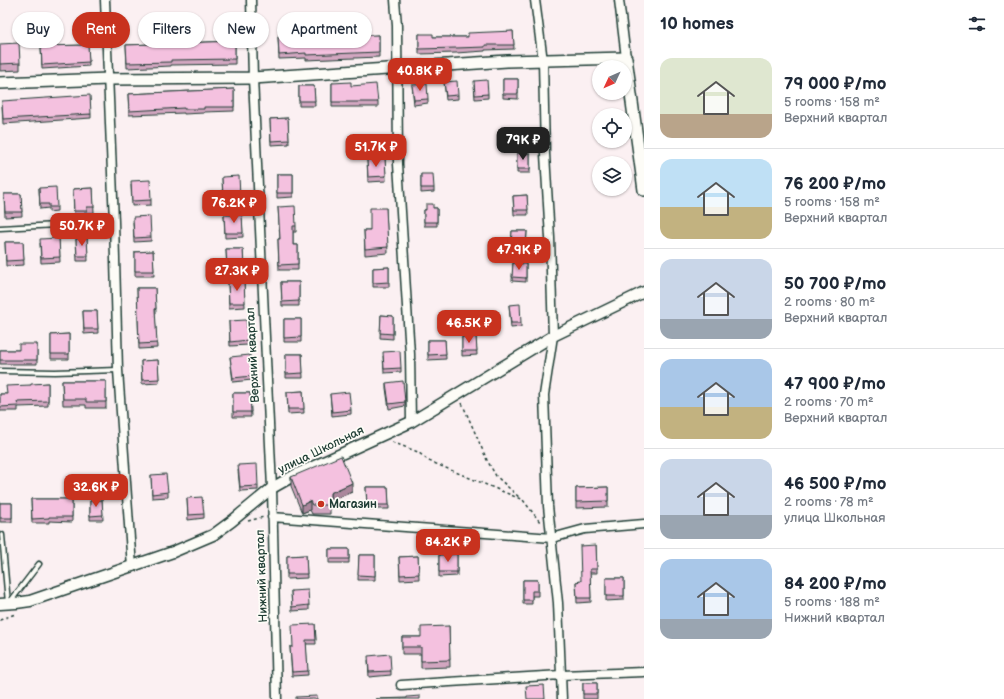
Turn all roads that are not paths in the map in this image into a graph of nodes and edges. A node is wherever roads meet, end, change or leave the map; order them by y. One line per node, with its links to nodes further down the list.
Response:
1 (105, 0): 10 (street)
2 (251, 0): 9 (street, Верхний квартал)
3 (395, 0): 8 (street)
4 (535, 0): 7 (street)
5 (620, 0): 6 (street)
6 (626, 58): 7 (main road); 12 (main road)
7 (543, 61): 8 (main road); 16 (street)
8 (397, 68): 9 (main road); 19 (street)
9 (253, 78): 10 (main road); 20 (street, Верхний квартал)
10 (109, 79): 11 (main road); 13 (street)
11 (0, 84)
12 (644, 190)
13 (114, 222): 14 (lane); 17 (street)
14 (0, 228)
15 (644, 292): 16 (street, улица Школьная)
16 (553, 336): 19 (street, улица Школьная); 24 (street)
17 (118, 370): 18 (lane); 26 (street)
18 (0, 371)
19 (411, 422): 20 (street, улица Школьная)
20 (272, 488): 21 (street, Верхний квартал); 26 (street, улица Школьная)
21 (272, 517): 24 (street, Нижний квартал); 31 (street, Нижний квартал)
22 (644, 524): 24 (street, Нижний квартал)
23 (2, 536): 27 (lane)
24 (552, 538): 29 (street)
25 (39, 564): 27 (lane)
26 (132, 567): 27 (street, улица Школьная)
27 (4, 604)
28 (644, 672): 29 (street)
29 (561, 675): 30 (street); 32 (street)
30 (400, 685)
31 (277, 699)
32 (562, 699)

